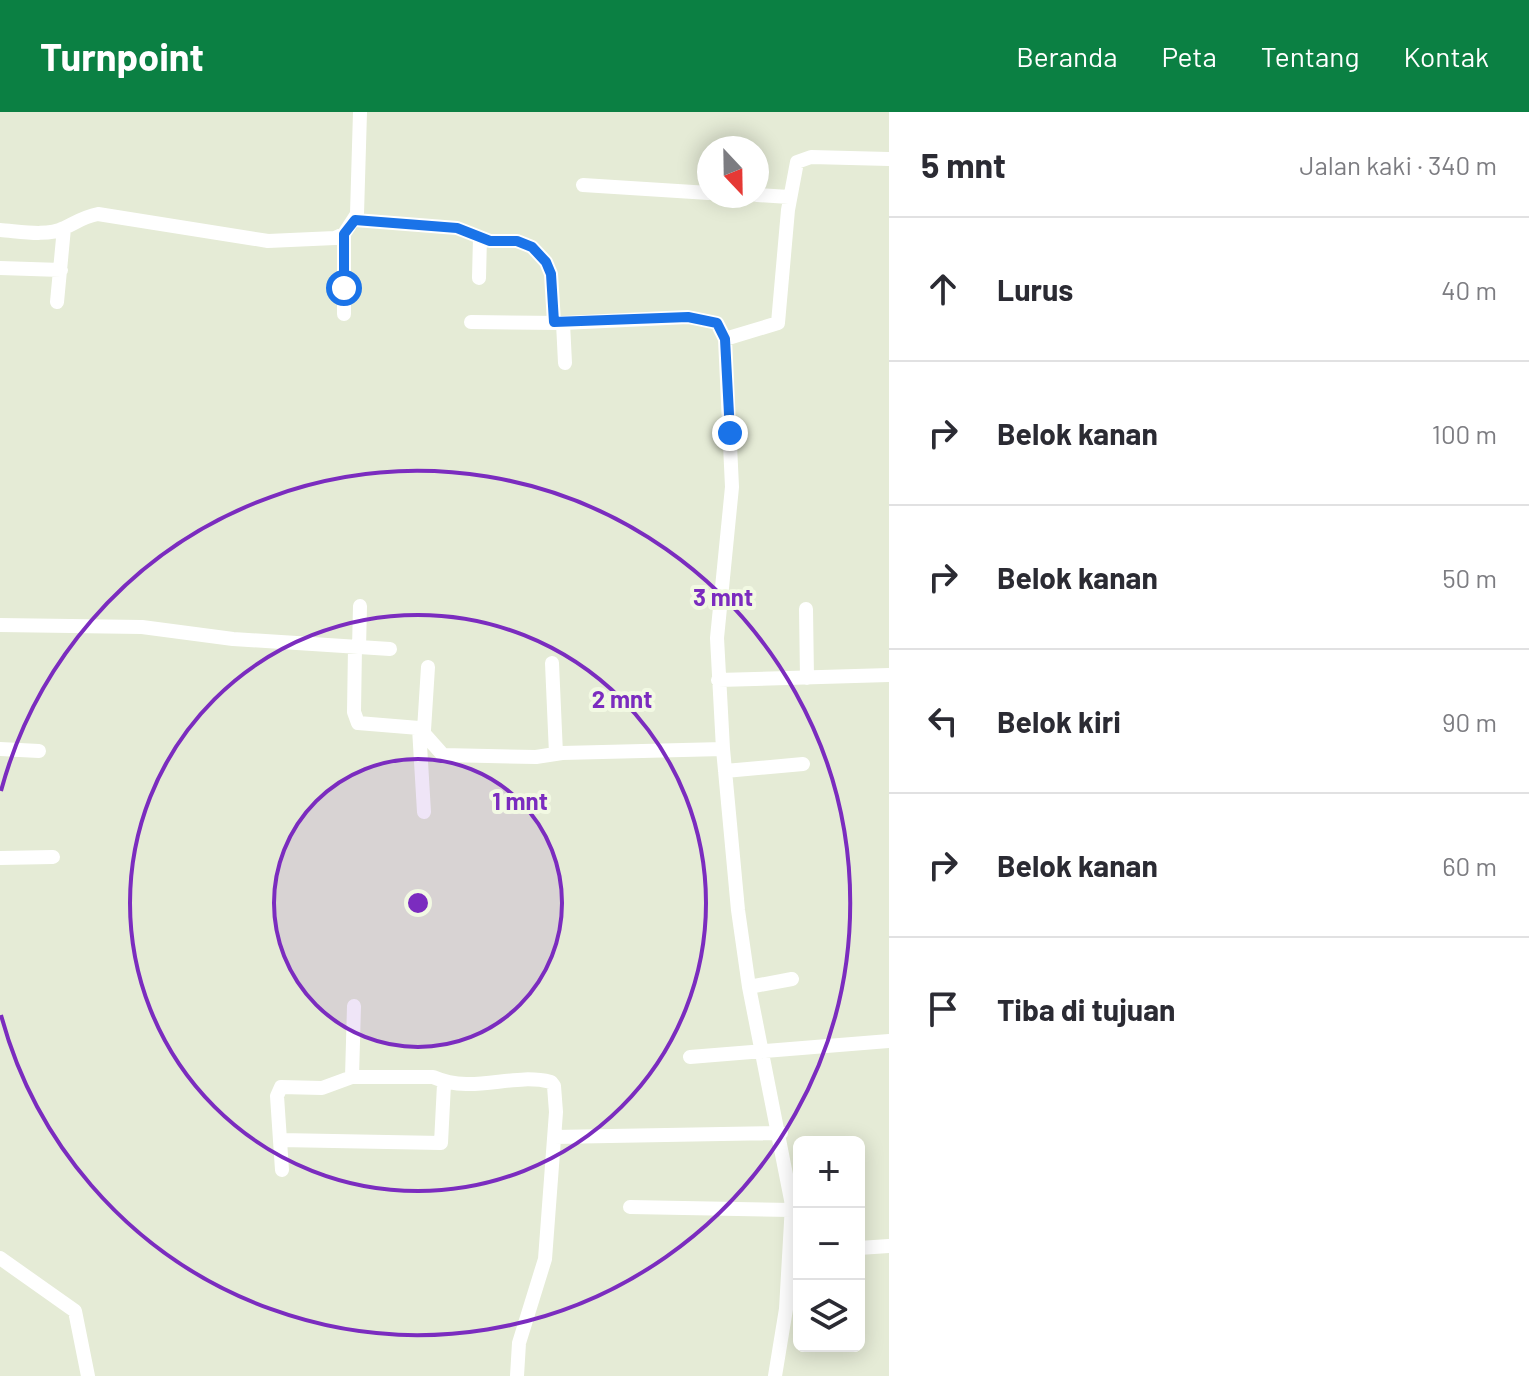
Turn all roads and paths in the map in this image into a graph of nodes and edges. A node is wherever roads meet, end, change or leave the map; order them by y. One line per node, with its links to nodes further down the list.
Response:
1 (360, 112): 7 (street)
2 (889, 159): 6 (street)
3 (583, 185): 4 (street)
4 (697, 192)
5 (769, 196): 6 (street)
6 (789, 197): 19 (street)
7 (355, 220): 10 (street); 11 (street)
8 (64, 228): 9 (street); 10 (street); 13 (street)
9 (0, 230)
10 (344, 234): 16 (street)
11 (480, 237): 14 (street); 18 (street)
12 (0, 268): 13 (street)
13 (61, 270): 15 (street)
14 (479, 278)
15 (57, 302)
16 (344, 314)
17 (471, 322): 18 (street)
18 (558, 323): 19 (street); 20 (street)
19 (725, 339): 30 (street)
20 (565, 363)
21 (360, 606): 24 (street)
22 (806, 609): 29 (street)
23 (0, 625): 24 (street)
24 (357, 648): 25 (street); 31 (street)
25 (390, 649)
26 (552, 663): 35 (street)
27 (428, 667): 31 (street)
28 (889, 675): 29 (street)
29 (807, 678): 30 (street)
30 (718, 680): 33 (street)
31 (421, 729): 35 (street); 38 (street)
32 (0, 749): 34 (street)
33 (723, 749): 35 (street); 37 (street)
34 (39, 751)
35 (556, 754)
36 (803, 764): 37 (street)
37 (725, 771): 42 (street)
38 (424, 812)
39 (53, 857): 40 (street)
40 (0, 858)
41 (792, 979): 42 (street)
42 (749, 987): 45 (street)
43 (354, 1006): 47 (street)
44 (889, 1041): 45 (street)
45 (764, 1050): 46 (street); 49 (street)
46 (690, 1057)
47 (352, 1077): 48 (street); 51 (street)
48 (444, 1084): 50 (street); 51 (street)
49 (781, 1133): 50 (street); 54 (street)
50 (554, 1137): 61 (street)
51 (280, 1140): 52 (street)
52 (282, 1170)
53 (630, 1207): 54 (street)
54 (792, 1210): 55 (street)
55 (793, 1224)
56 (889, 1246): 57 (street)
57 (865, 1248)
58 (0, 1258): 60 (street)
59 (793, 1264): 62 (street)
60 (88, 1376)
61 (517, 1376)
62 (775, 1376)

